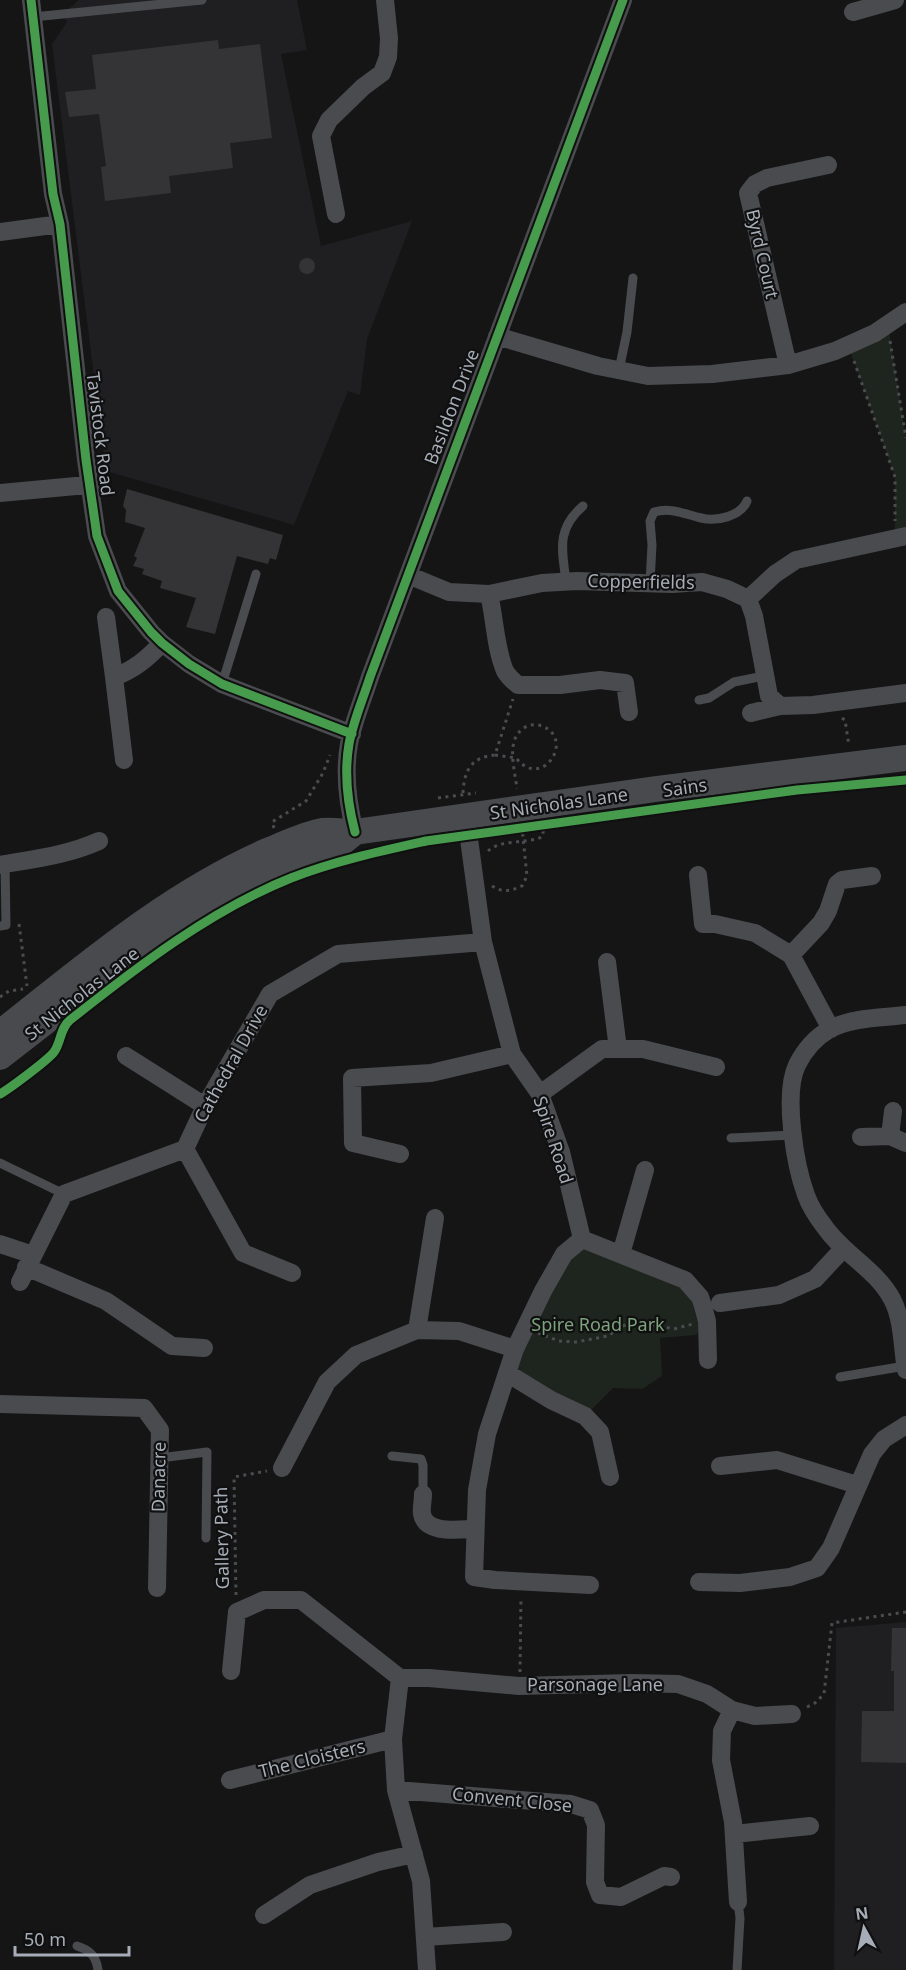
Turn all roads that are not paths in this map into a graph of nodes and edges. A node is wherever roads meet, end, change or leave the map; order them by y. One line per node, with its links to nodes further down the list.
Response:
1 (202, 0): 5 (lane)
2 (385, 0): 8 (street)
3 (623, 0): 13 (street, Basildon Drive)
4 (895, 0): 6 (street)
5 (32, 8): 9 (street, Tavistock Road)
6 (853, 12)
7 (828, 165): 14 (street, Byrd Court)
8 (336, 214)
9 (60, 224): 10 (street); 16 (street, Tavistock Road)
10 (0, 232)
11 (633, 278): 15 (lane)
12 (906, 312): 14 (street)
13 (497, 336): 15 (street); 22 (street, Basildon Drive)
14 (788, 365): 15 (street)
15 (619, 370)
16 (90, 486): 17 (street); 28 (street, Tavistock Road)
17 (0, 493)
18 (747, 501): 24 (lane)
19 (583, 506): 23 (lane)
20 (901, 537): 26 (street)
21 (256, 574): 31 (lane)
22 (408, 575): 25 (street, Copperfields); 37 (street, Basildon Drive)
23 (566, 581): 24 (street, Copperfields); 25 (street, Copperfields)
24 (650, 584): 26 (street, Copperfields)
25 (489, 594): 35 (street)
26 (748, 599): 30 (street)
27 (106, 617): 29 (street)
28 (162, 643): 29 (street); 31 (street, Tavistock Road)
29 (114, 676): 39 (street)
30 (764, 676): 33 (lane); 34 (street)
31 (222, 684): 37 (street, Tavistock Road)
32 (906, 693): 34 (street)
33 (699, 700)
34 (780, 706): 36 (street)
35 (629, 712)
36 (751, 713)
37 (346, 732): 41 (street, Basildon Drive)
38 (906, 758): 40 (main road, St Nicholas Lane)
39 (124, 760)
40 (464, 806): 41 (main road, St Nicholas Lane); 47 (street, Spire Road)
41 (355, 832): 52 (main road, St Nicholas Lane); 56 (main road, St Nicholas Lane)
42 (99, 841): 43 (street)
43 (2, 865): 46 (lane)
44 (698, 875): 48 (street)
45 (872, 876): 48 (street)
46 (3, 924)
47 (483, 942): 54 (street, Spire Road); 59 (street, Cathedral Drive)
48 (791, 955): 51 (street)
49 (607, 962): 53 (street)
50 (906, 1016): 51 (street)
51 (831, 1029): 61 (street)
52 (0, 1033)
53 (618, 1049): 57 (street); 58 (street)
54 (512, 1054): 58 (street, Spire Road); 66 (street)
55 (126, 1056): 59 (street)
56 (0, 1057)
57 (716, 1066)
58 (540, 1094): 71 (street, Spire Road)
59 (205, 1106): 65 (street, Cathedral Drive)
60 (893, 1111): 64 (street)
61 (793, 1135): 63 (lane); 73 (street)
62 (861, 1137): 64 (street)
63 (731, 1138)
64 (898, 1139)
65 (185, 1149): 69 (street); 76 (street)
66 (400, 1154)
67 (0, 1163): 69 (lane)
68 (645, 1170): 74 (street)
69 (64, 1194): 75 (street)
70 (435, 1218): 78 (street)
71 (582, 1239): 74 (street); 80 (street)
72 (0, 1244): 75 (street)
73 (843, 1249): 77 (street); 82 (street)
74 (621, 1254): 81 (street)
75 (26, 1268): 79 (street)
76 (292, 1273)
77 (720, 1303)
78 (417, 1330): 80 (street); 90 (street)
79 (204, 1348)
80 (516, 1349): 83 (street)
81 (708, 1360)
82 (906, 1368): 84 (lane)
83 (507, 1373): 91 (street); 94 (street)
84 (840, 1377)
85 (0, 1404): 88 (street, Danacre)
86 (906, 1425): 92 (street)
87 (392, 1456): 93 (lane)
88 (160, 1458): 95 (lane); 98 (street, Danacre)
89 (720, 1466): 92 (street)
90 (282, 1468)
91 (610, 1477)
92 (858, 1485): 96 (street)
93 (423, 1494): 94 (street)
94 (475, 1529): 97 (street)
95 (206, 1538)
96 (699, 1582)
97 (590, 1585)
98 (157, 1588)
99 (231, 1671): 100 (street)
100 (400, 1678): 101 (street, Parsonage Lane); 103 (street)
101 (732, 1710): 102 (street); 107 (street)
102 (792, 1714)
103 (393, 1738): 104 (street, The Cloisters); 105 (street)
104 (230, 1780)
105 (396, 1790): 108 (street); 109 (street, Convent Close)
106 (810, 1826): 107 (street)
107 (734, 1834): 110 (street)
108 (414, 1854): 111 (street); 113 (street)
109 (671, 1877)
110 (738, 1902): 117 (lane)
111 (264, 1915)
112 (503, 1932): 113 (street)
113 (425, 1936): 116 (street)
114 (76, 1946): 115 (lane)
115 (98, 1970)
116 (427, 1970)
117 (737, 1970)

